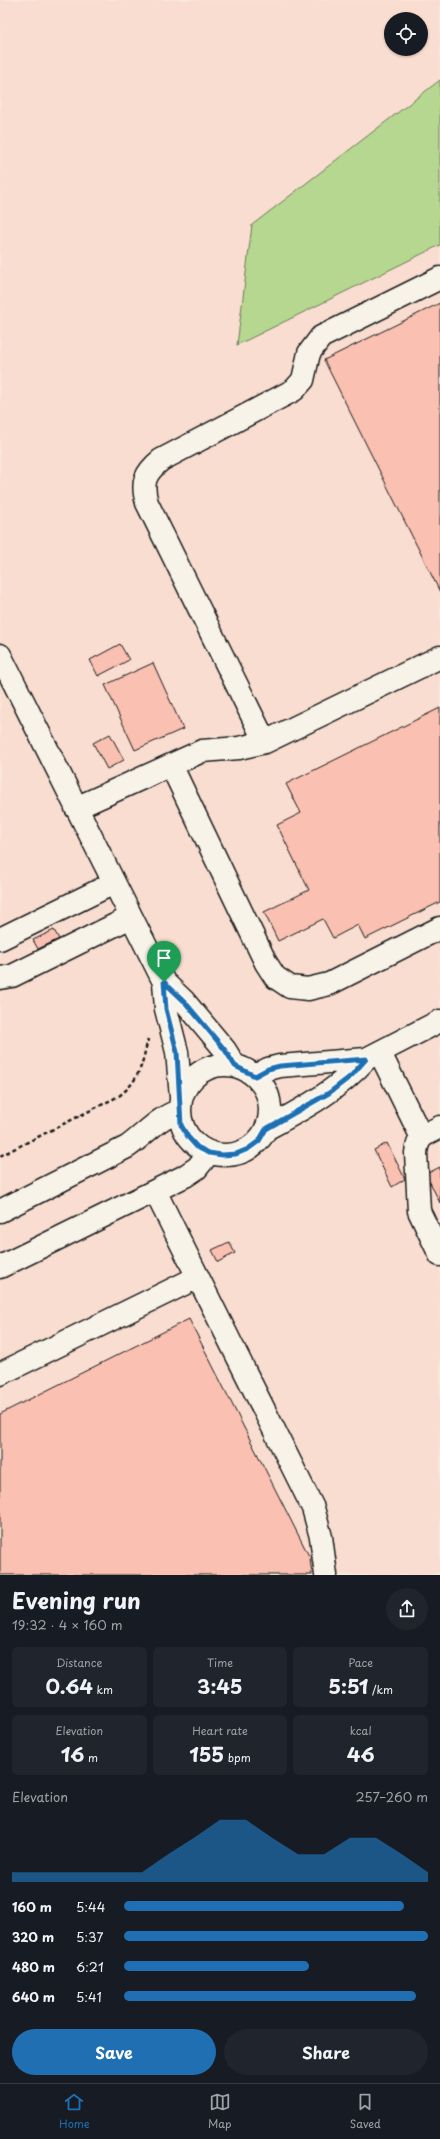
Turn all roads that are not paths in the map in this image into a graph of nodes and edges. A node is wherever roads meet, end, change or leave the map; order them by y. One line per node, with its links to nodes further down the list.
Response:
1 (440, 278): 4 (street)
2 (0, 655): 6 (street)
3 (440, 657): 4 (street)
4 (265, 742): 5 (street)
5 (171, 765): 6 (street); 9 (street)
6 (76, 808): 7 (street)
7 (114, 883): 8 (street); 10 (street)
8 (131, 917): 11 (street); 12 (street)
9 (440, 928)
10 (0, 939)
11 (0, 978)
12 (164, 982): 15 (street); 17 (street)
13 (440, 1021): 14 (street)
14 (373, 1056): 16 (street); 18 (street); 19 (street)
15 (235, 1066): 16 (street); 17 (street)
16 (255, 1076): 18 (street)
17 (180, 1104): 20 (street); 22 (street)
18 (266, 1129): 20 (street)
19 (431, 1132): 23 (street)
20 (209, 1153): 21 (street)
21 (155, 1191): 24 (street); 25 (street)
22 (0, 1211)
23 (440, 1255)
24 (0, 1267)
25 (198, 1277): 26 (street); 27 (street)
26 (0, 1374)
27 (326, 1575)

